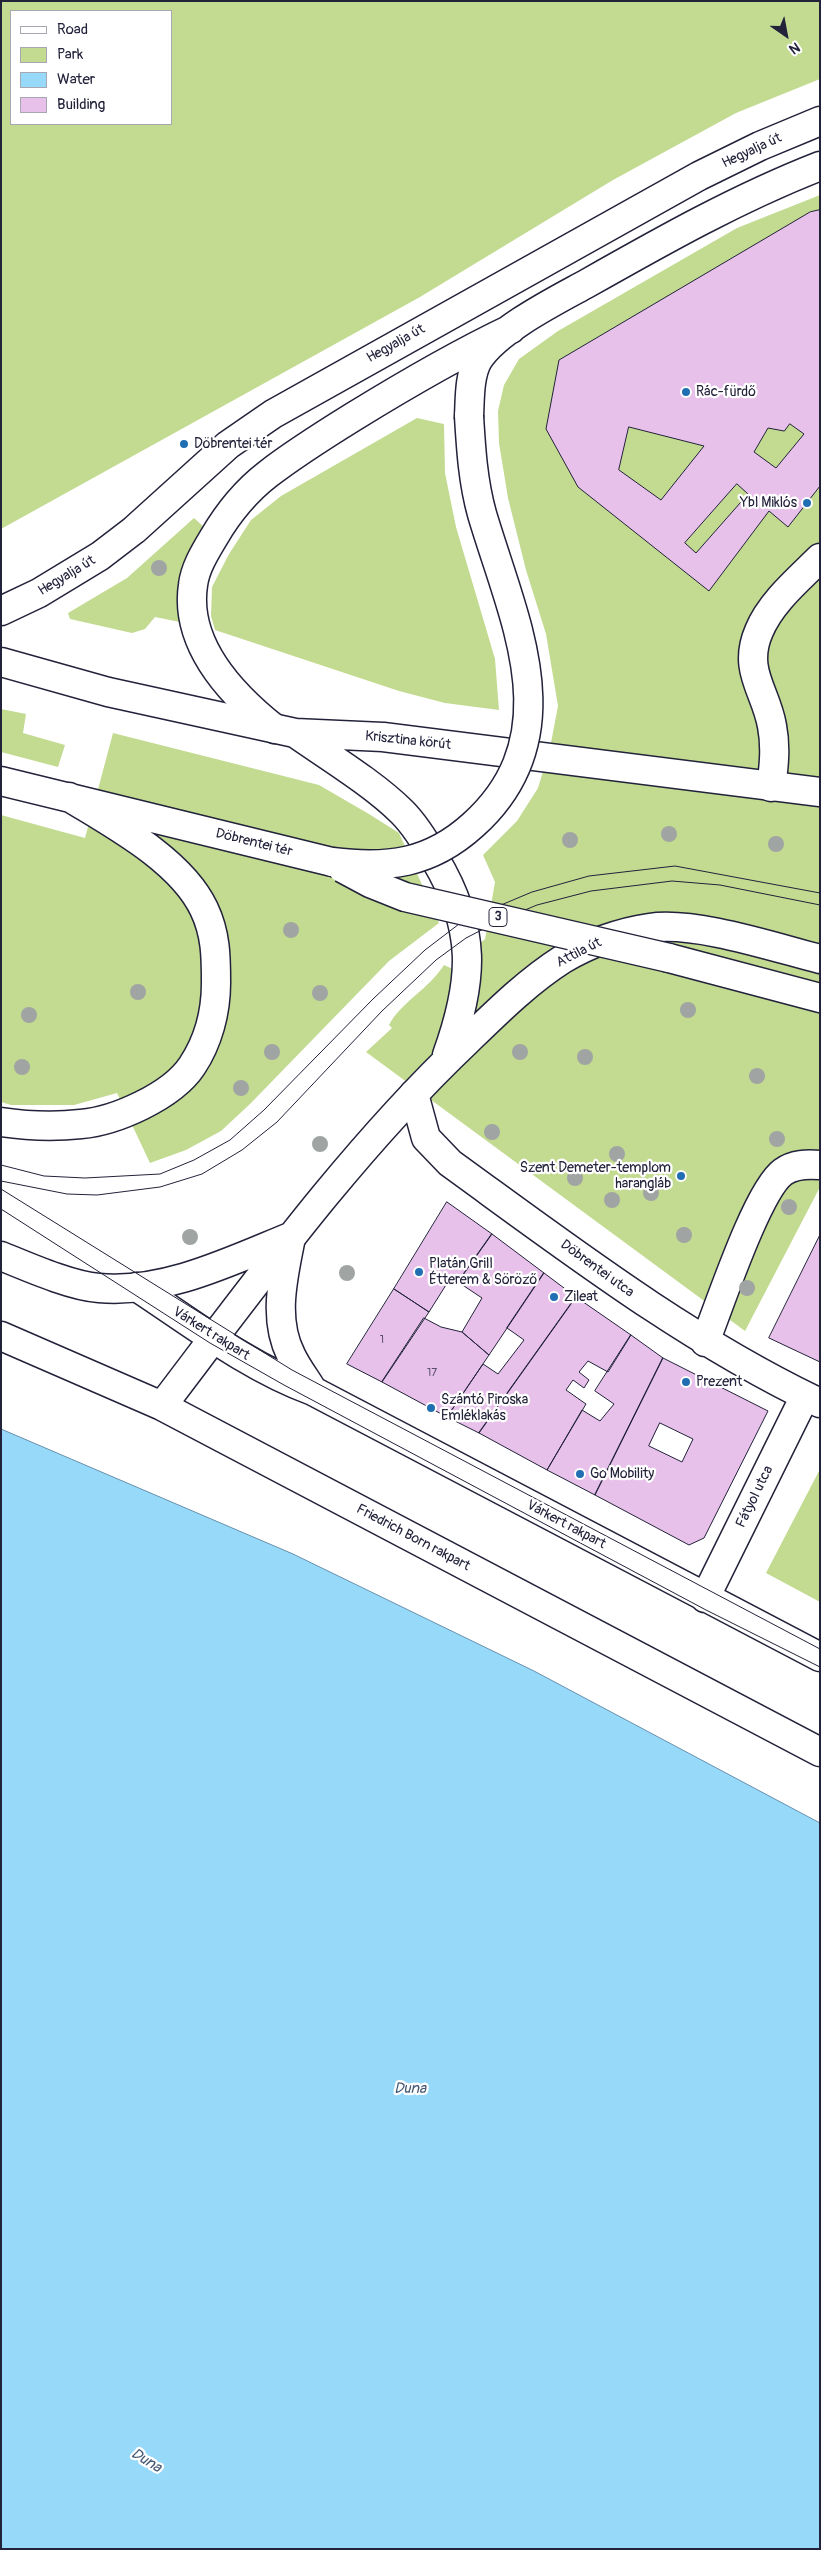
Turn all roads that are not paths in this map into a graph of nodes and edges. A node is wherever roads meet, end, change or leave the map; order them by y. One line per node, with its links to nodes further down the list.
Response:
1 (820, 121): 5 (main road, Hegyalja út)
2 (820, 166): 3 (main road)
3 (511, 329): 7 (main road); 12 (main road, bridge)
4 (820, 558): 9 (main road)
5 (1, 611)
6 (1, 662): 7 (main road, Krisztina körút)
7 (285, 731): 9 (main road, Krisztina körút); 15 (main road)
8 (10, 783): 11 (main road, Döbrentei tér / 3)
9 (771, 787): 10 (main road, Krisztina körút)
10 (820, 792)
11 (68, 797): 12 (main road, Döbrentei tér / 3); 17 (main road)
12 (332, 862): 14 (main road, 3, bridge)
13 (820, 960): 15 (main road, Attila út)
14 (820, 998)
15 (445, 1062): 16 (main road, Attila út)
16 (414, 1094): 19 (main road, Attila út); 24 (main road, Döbrentei utca)
17 (1, 1122)
18 (820, 1165): 24 (main road)
19 (291, 1237): 21 (main road); 23 (main road); 25 (main road)
20 (1, 1256): 21 (main road)
21 (137, 1287): 23 (main road, Várkert rakpart)
22 (1, 1336): 27 (main road, Friedrich Born rakpart)
23 (214, 1338): 25 (main road, Várkert rakpart); 27 (main road)
24 (705, 1342): 26 (main road, Döbrentei utca)
25 (313, 1391): 28 (main road, Várkert rakpart)
26 (812, 1400): 28 (main road, Fátyol utca)
27 (162, 1406): 30 (main road, Friedrich Born rakpart)
28 (705, 1598): 29 (main road, Várkert rakpart)
29 (820, 1658)
30 (820, 1752)

